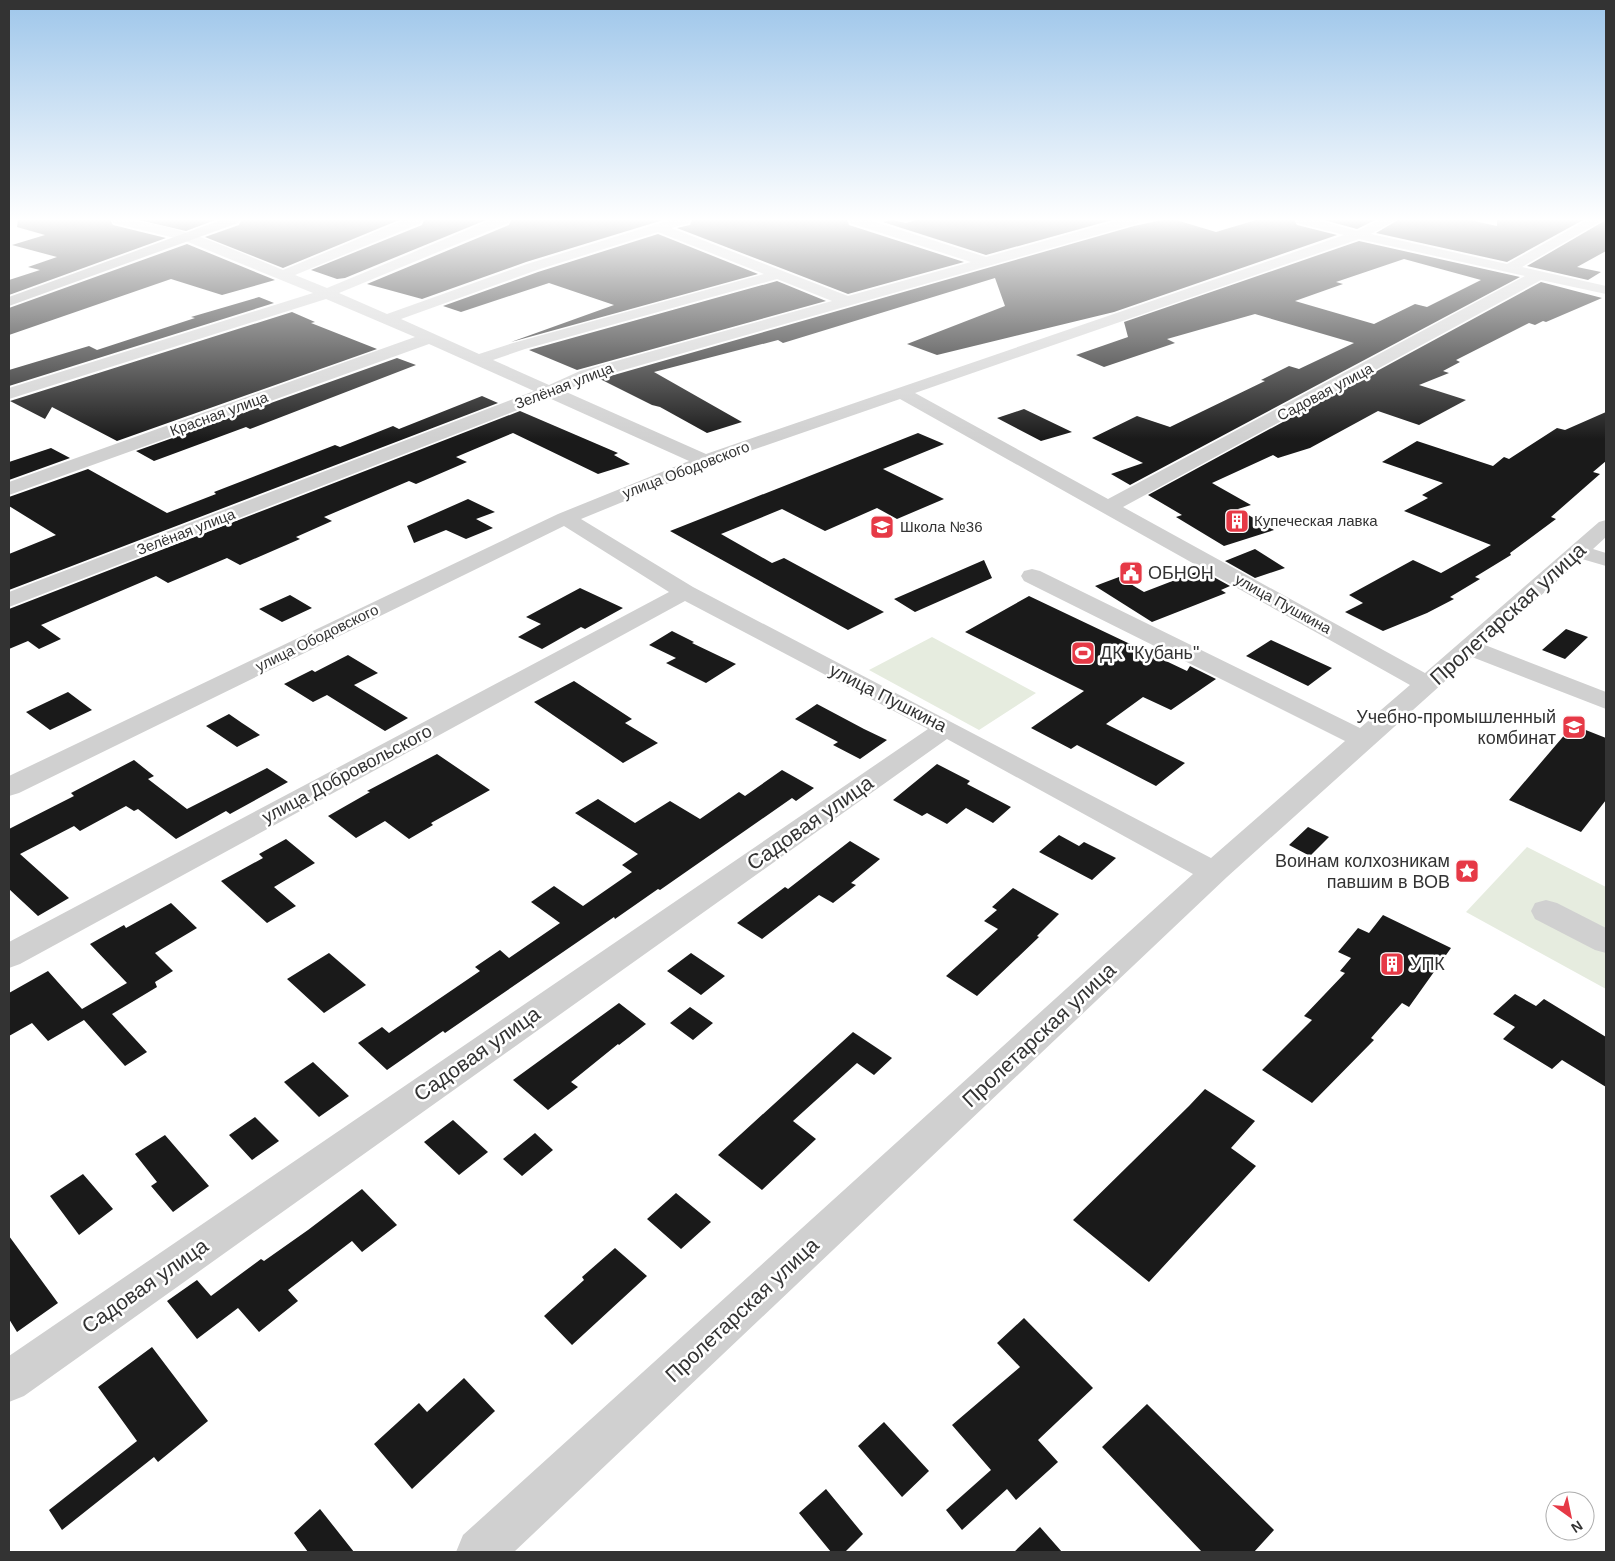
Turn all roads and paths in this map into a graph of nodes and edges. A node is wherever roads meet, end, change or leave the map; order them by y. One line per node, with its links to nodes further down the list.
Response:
1 (34, 293): 11 (main road)
2 (328, 293): 9 (street)
3 (460, 293): 12 (street)
4 (711, 293): 14 (street)
5 (824, 293): 10 (street)
6 (875, 293): 10 (street, Зелёная улица)
7 (1191, 293): 16 (street, улица Ободовского)
8 (1507, 293): 20 (street, Садовая улица)
9 (325, 294): 12 (street); 17 (street)
10 (846, 301): 15 (street, Зелёная улица)
11 (9, 302)
12 (388, 319): 13 (street)
13 (430, 338): 14 (street); 19 (street, Красная улица)
14 (478, 360): 15 (street)
15 (550, 391): 18 (street); 26 (street, Зелёная улица)
16 (902, 393): 18 (street, улица Ободовского); 20 (street, улица Пушкина)
17 (9, 394)
18 (705, 461): 21 (street, улица Ободовского)
19 (9, 489)
20 (1109, 507): 28 (street, улица Пушкина)
21 (565, 518): 25 (street, улица Пушкина); 32 (street, улица Ободовского)
22 (1606, 526): 23 (street, Пролетарская улица)
23 (1593, 556): 27 (street, Пролетарская улица)
24 (1032, 576): 31 (street)
25 (684, 592): 30 (street, улица Пушкина); 36 (street, улица Добровольского)
26 (9, 600)
27 (1470, 648): 28 (street, Пролетарская улица); 29 (street)
28 (1428, 685): 31 (street, Пролетарская улица)
29 (1606, 701)
30 (946, 728): 33 (street, улица Пушкина); 37 (street, Садовая улица)
31 (1362, 739): 33 (street, Пролетарская улица)
32 (9, 788)
33 (1214, 872): 38 (street, Пролетарская улица)
34 (1546, 911): 35 (street)
35 (1606, 942)
36 (9, 956)
37 (9, 1381)
38 (480, 1552)

